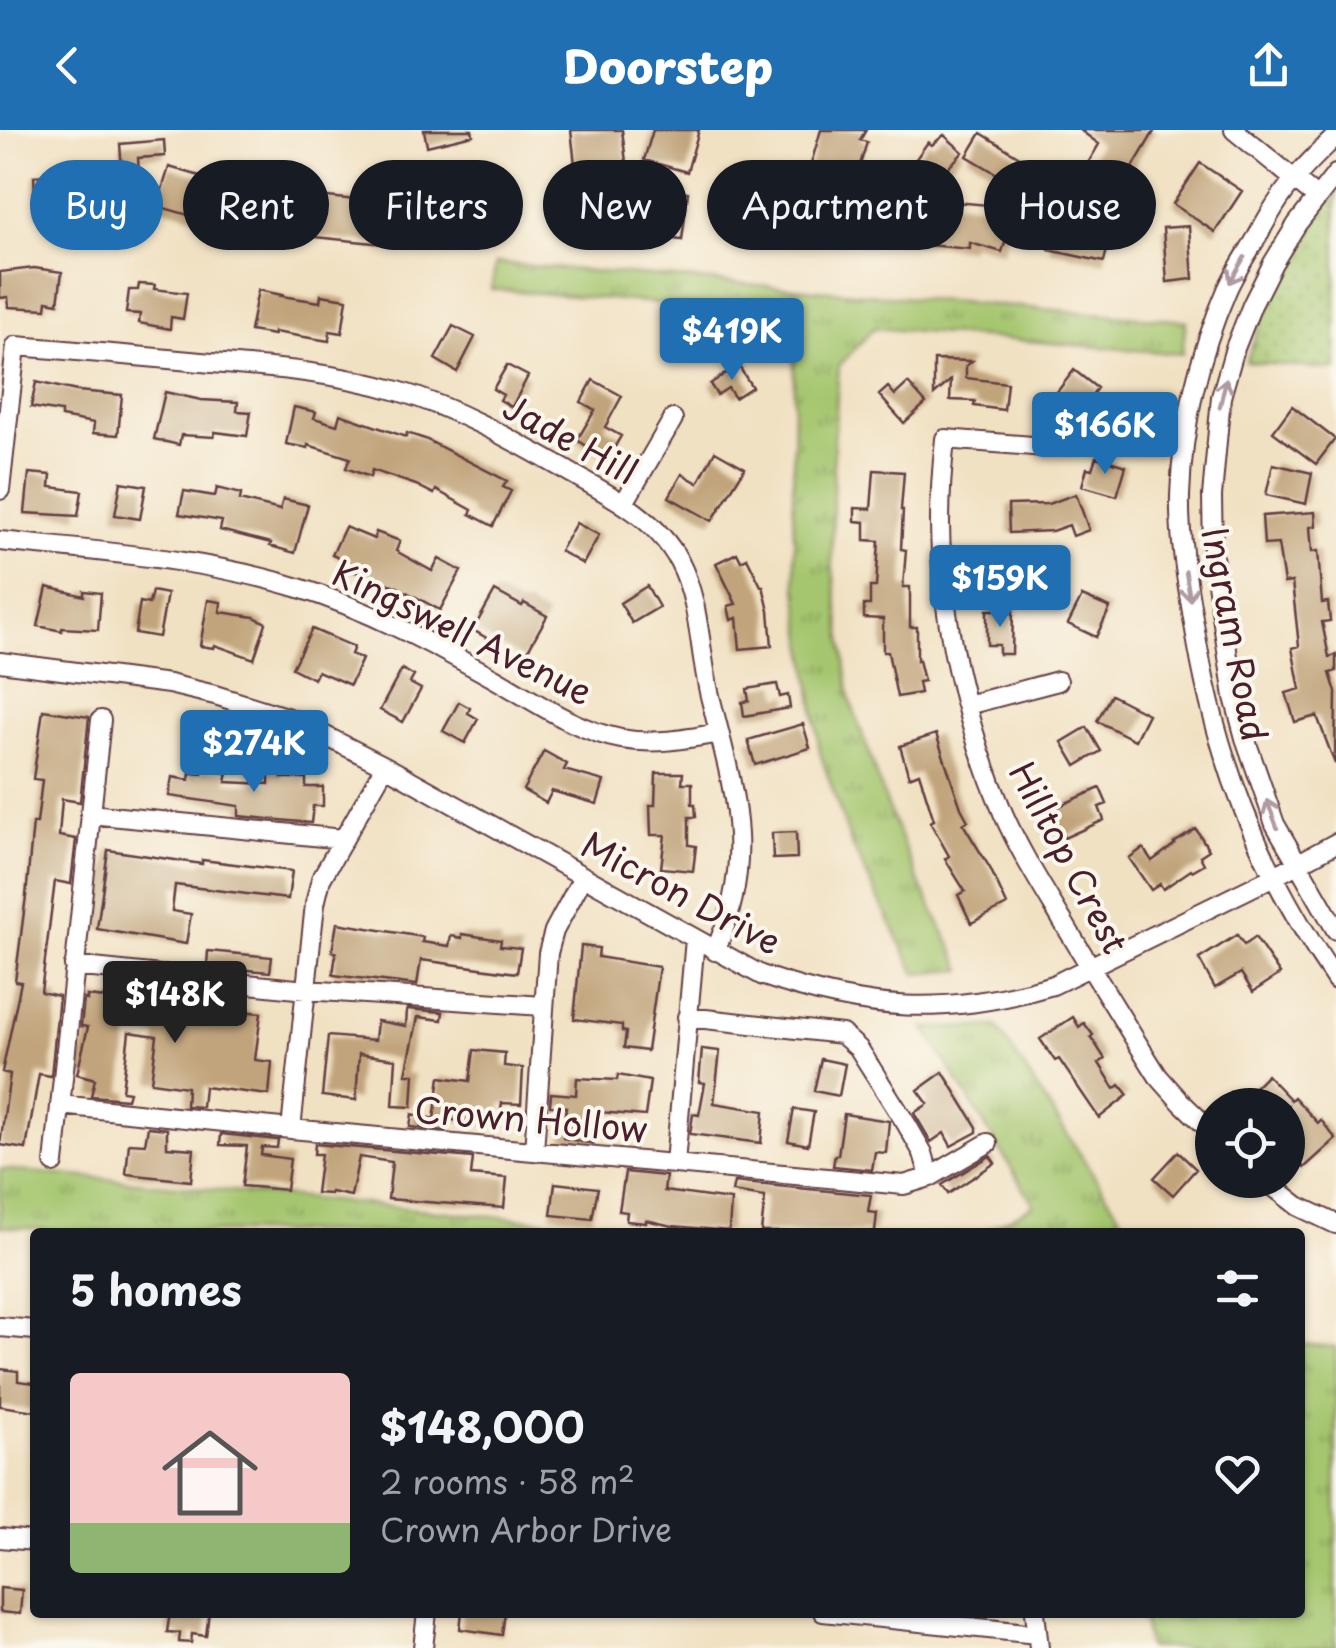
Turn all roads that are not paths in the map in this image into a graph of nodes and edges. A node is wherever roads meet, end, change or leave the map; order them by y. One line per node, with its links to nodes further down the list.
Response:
1 (1234, 130): 4 (street)
2 (1336, 136): 4 (street, Ingram Road)
3 (1336, 174): 5 (street, Ingram Road)
4 (1294, 179): 5 (street); 7 (street, Ingram Road, one-way to 7)
5 (1316, 198): 9 (street, Ingram Road, one-way to 5)
6 (673, 419): 11 (street)
7 (1184, 446): 9 (street); 24 (street, Ingram Road, one-way to 24)
8 (1045, 447): 15 (street, Hilltop Crest)
9 (1214, 449): 22 (street, Ingram Road, one-way to 9)
10 (0, 490): 11 (street, Jade Hill)
11 (624, 503): 17 (street, Jade Hill)
12 (0, 541): 17 (street, Kingswell Avenue)
13 (0, 662): 18 (street, Micron Drive)
14 (1058, 681): 15 (street)
15 (967, 706): 29 (street, Hilltop Crest)
16 (101, 720): 19 (street)
17 (719, 733): 27 (street, Jade Hill)
18 (384, 766): 20 (street); 23 (street, Micron Drive)
19 (90, 814): 20 (street); 28 (street)
20 (343, 839): 31 (street)
21 (1336, 843): 22 (street, Micron Drive)
22 (1297, 864): 24 (street, Micron Drive); 25 (street, Ingram Road)
23 (584, 876): 26 (street, Micron Drive); 32 (street)
24 (1272, 877): 29 (street, Micron Drive); 30 (street, Ingram Road)
25 (1336, 930)
26 (695, 939): 27 (street, Micron Drive); 33 (street)
27 (715, 950): 29 (street, Micron Drive)
28 (74, 966): 31 (street); 34 (street)
29 (1090, 967): 35 (street, Hilltop Crest)
30 (1336, 980)
31 (306, 990): 32 (street); 36 (street)
32 (543, 1006): 38 (street)
33 (687, 1018): 40 (street); 41 (street)
34 (60, 1105): 36 (street, Crown Hollow); 39 (street)
35 (1195, 1116)
36 (291, 1129): 38 (street, Crown Hollow)
37 (988, 1143): 41 (street, Crown Hollow)
38 (534, 1151): 40 (street, Crown Hollow)
39 (54, 1163)
40 (675, 1163): 41 (street, Crown Hollow)
41 (930, 1177)
42 (1288, 1198): 43 (street)
43 (1336, 1224)
44 (0, 1327): 45 (street)
45 (30, 1330)
46 (0, 1538): 47 (street)
47 (30, 1541)
48 (427, 1618): 51 (street)
49 (867, 1618): 50 (street)
50 (1038, 1641)
51 (423, 1648)

